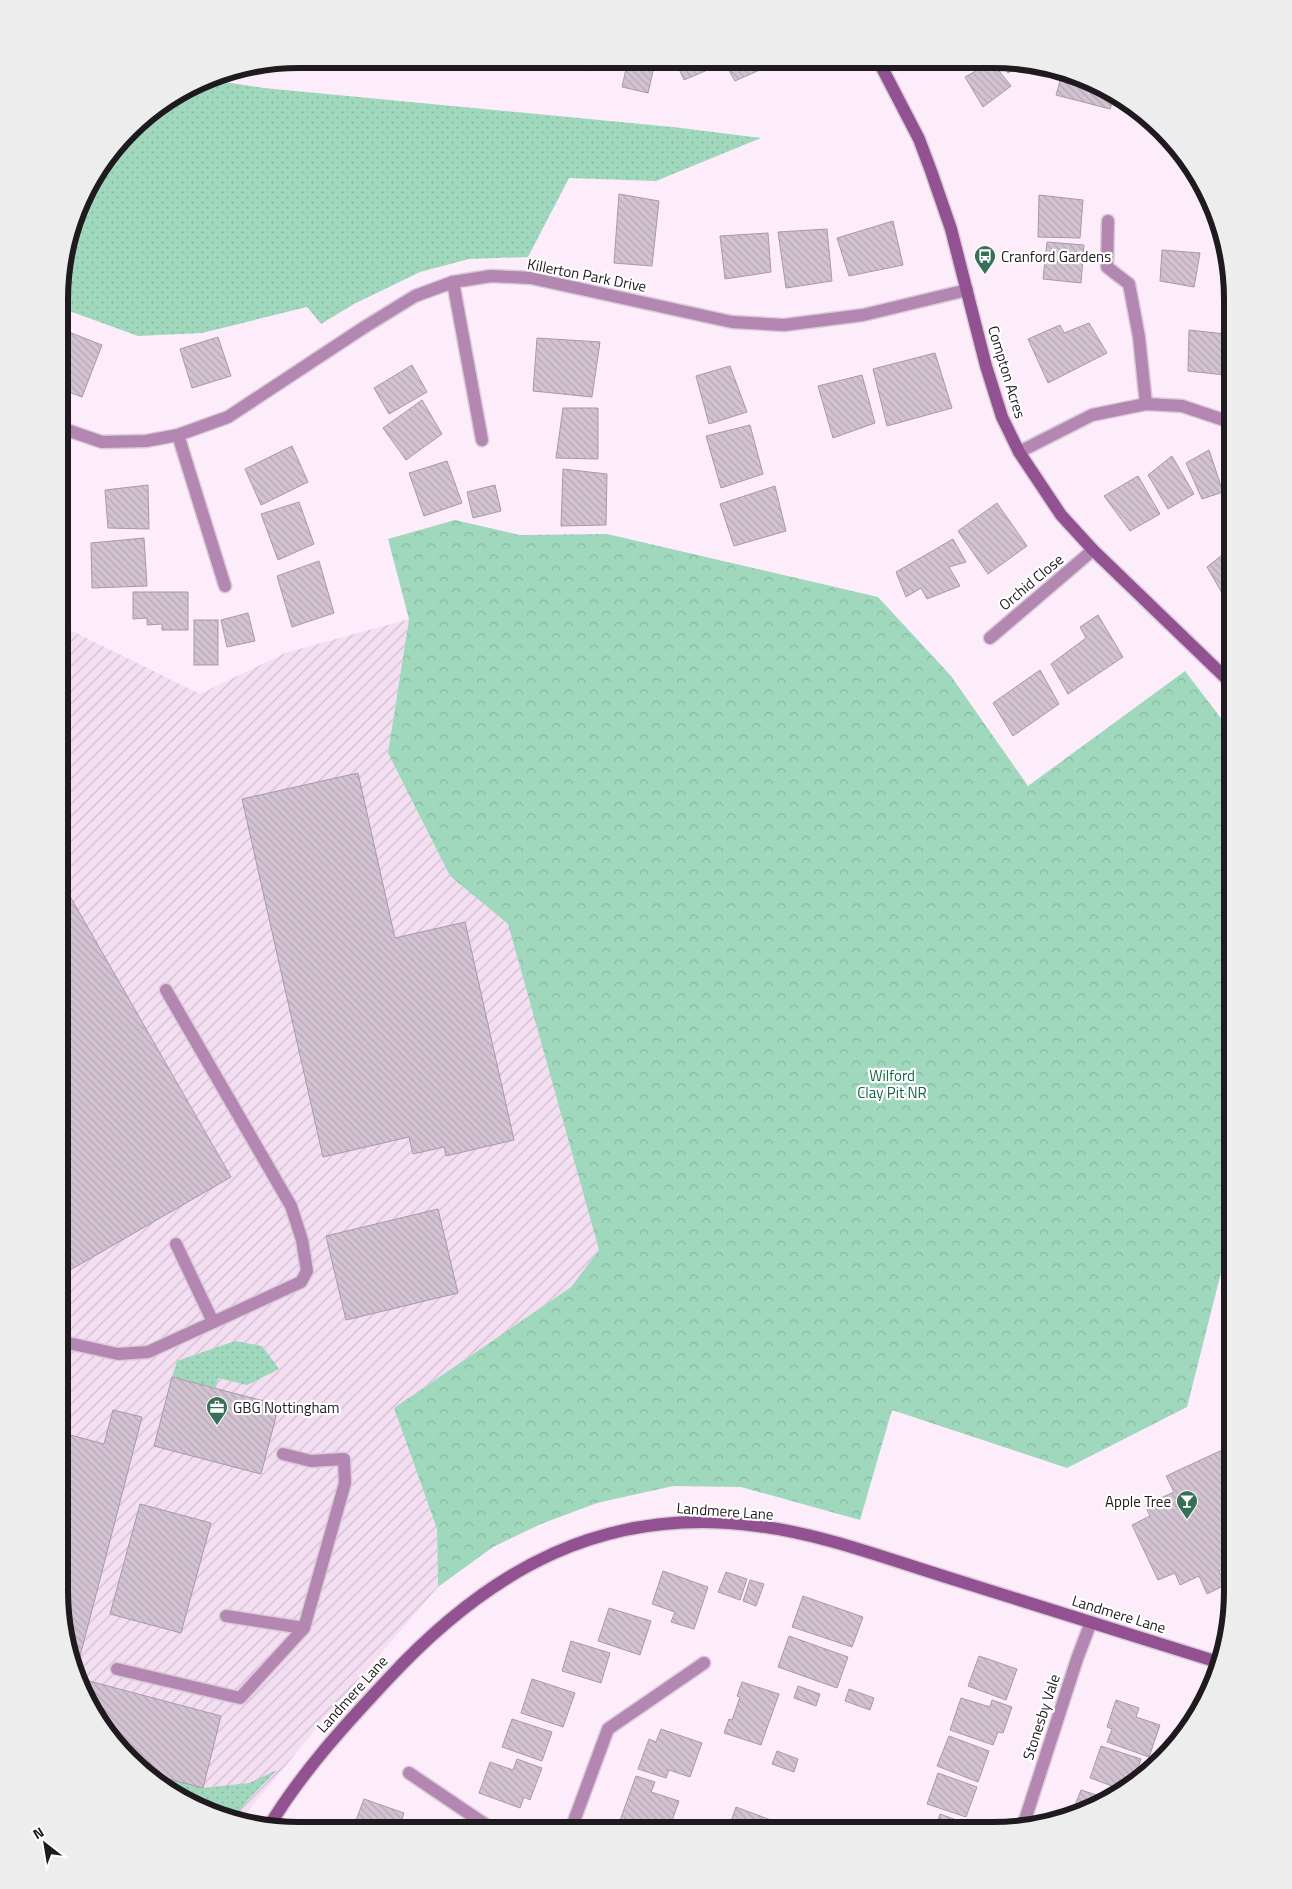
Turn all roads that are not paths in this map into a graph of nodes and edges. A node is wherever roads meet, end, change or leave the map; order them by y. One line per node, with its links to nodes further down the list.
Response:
1 (882, 68): 4 (street, Compton Acres)
2 (1108, 221): 5 (street)
3 (453, 282): 4 (street, Killerton Park Drive); 8 (street, Killerton Park Drive); 9 (street)
4 (967, 290): 10 (street, Compton Acres)
5 (1146, 404): 6 (street); 10 (street)
6 (1224, 420)
7 (68, 431): 8 (street, Killerton Park Drive)
8 (178, 435): 12 (street)
9 (482, 440)
10 (1019, 452): 11 (street, Compton Acres)
11 (1093, 550): 13 (street, Orchid Close); 14 (street, Compton Acres)
12 (225, 586)
13 (990, 638)
14 (1224, 676)
15 (166, 990): 17 (street)
16 (176, 1244): 17 (street)
17 (214, 1322): 18 (street)
18 (68, 1343)
19 (283, 1454): 22 (street)
20 (226, 1616): 22 (street)
21 (1091, 1622): 23 (street, Landmere Lane); 27 (street, Landmere Lane); 28 (street, Stonesby Vale)
22 (304, 1628): 25 (street)
23 (1213, 1661)
24 (704, 1663): 30 (street)
25 (117, 1669)
26 (409, 1773): 29 (street)
27 (273, 1820)
28 (1025, 1820)
29 (480, 1821)
30 (574, 1821)

